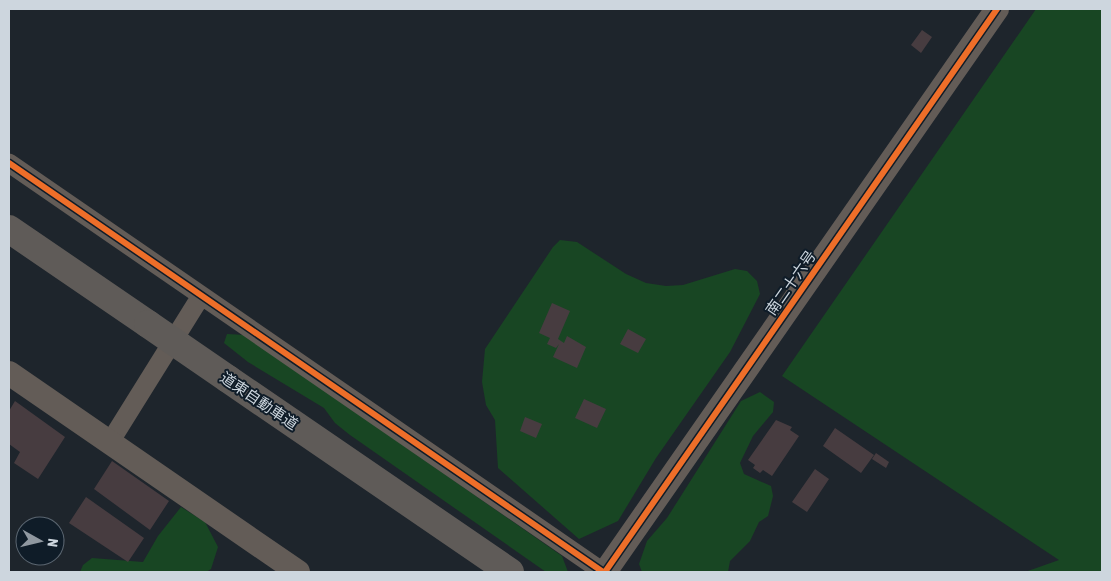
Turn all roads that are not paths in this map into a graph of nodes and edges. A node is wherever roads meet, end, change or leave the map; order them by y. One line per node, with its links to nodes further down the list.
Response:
1 (998, 9): 9 (street, 南二十六号)
2 (9, 164): 4 (street)
3 (9, 229): 8 (highway, 道東自動車道, bridge)
4 (201, 296): 6 (street); 9 (street)
5 (9, 373): 6 (street)
6 (110, 442): 7 (street)
7 (298, 572)
8 (510, 572)
9 (604, 572)

